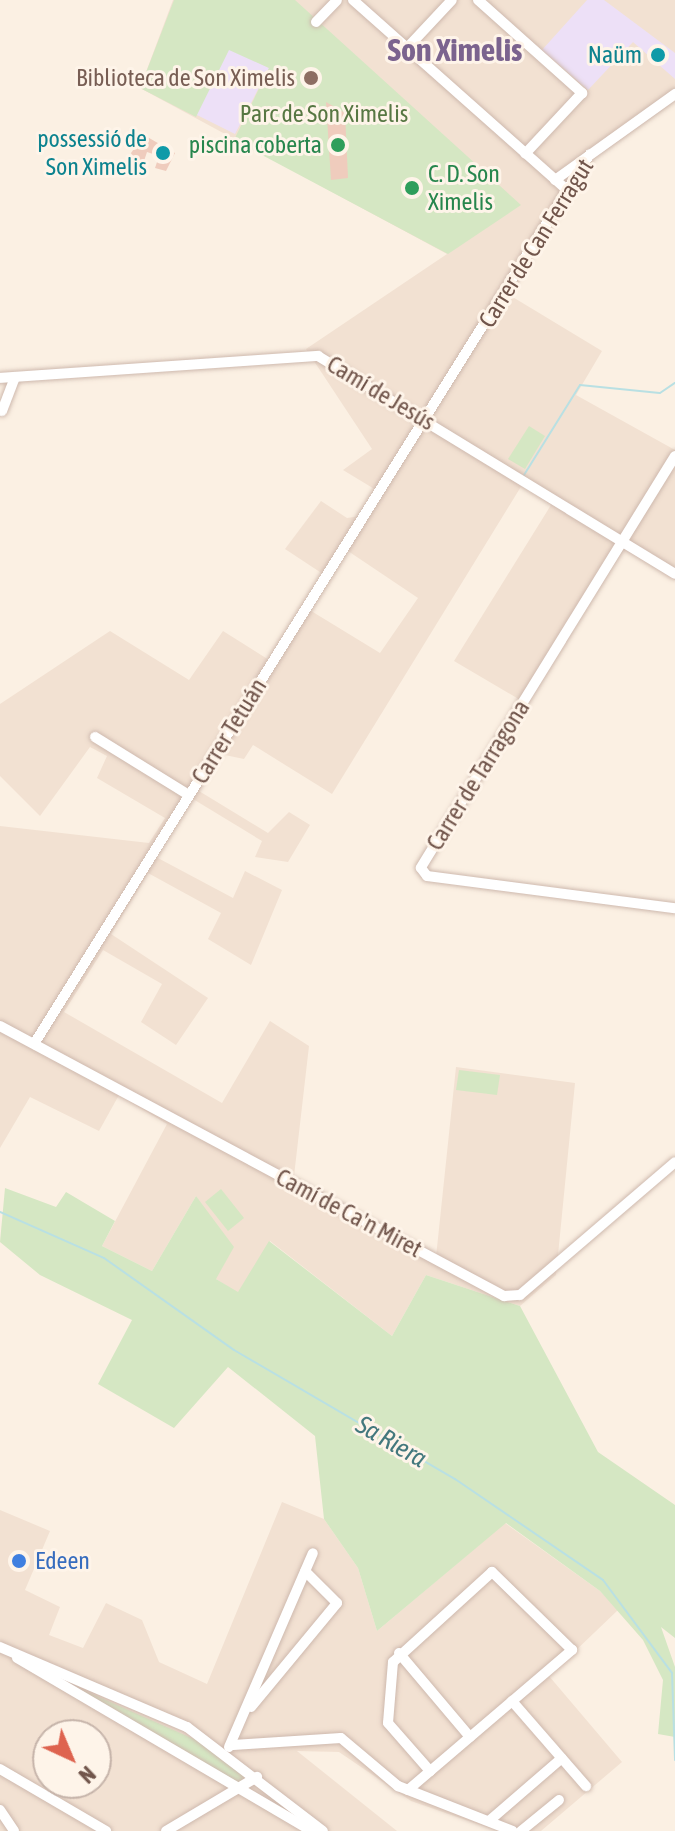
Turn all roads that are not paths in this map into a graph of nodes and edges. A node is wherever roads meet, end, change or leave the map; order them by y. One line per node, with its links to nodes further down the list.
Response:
1 (337, 0): 5 (street)
2 (353, 0): 6 (street)
3 (452, 0): 6 (street)
4 (478, 0): 8 (street)
5 (316, 22)
6 (408, 47): 8 (street)
7 (675, 94): 9 (street, Carrer de Can Ferragut)
8 (525, 154): 10 (street)
9 (590, 154): 10 (street, Carrer de Can Ferragut); 11 (street, Carrer de Can Ferragut)
10 (555, 180): 11 (street)
11 (569, 192): 15 (street, Carrer de Can Ferragut)
12 (15, 377): 13 (street, Camí de Jesús); 14 (street); 15 (street, Camí de Jesús)
13 (0, 378)
14 (1, 411)
15 (424, 419): 17 (street, Camí de Jesús); 20 (street, Carrer Tetuán)
16 (675, 456): 17 (street)
17 (622, 541): 18 (street, Camí de Jesús); 21 (street, Carrer de Tarragona)
18 (675, 574)
19 (95, 737): 20 (street)
20 (189, 795): 23 (street, Carrer Tetuán)
21 (675, 908)
22 (0, 1026): 23 (street, Camí de Ca'n Miret)
23 (34, 1044): 24 (street, Camí de Ca'n Miret)
24 (675, 1162)
25 (313, 1553): 26 (street)
26 (305, 1571): 31 (street); 31 (street)
27 (0, 1647): 28 (street)
28 (14, 1653): 33 (street); 39 (street)
29 (399, 1653): 30 (street); 32 (street); 36 (street)
30 (512, 1701): 32 (street); 34 (street)
31 (245, 1715): 33 (street)
32 (470, 1737): 36 (street)
33 (229, 1748): 37 (street); 40 (street)
34 (562, 1758): 38 (street); 43 (street)
35 (0, 1769): 45 (street)
36 (430, 1771): 40 (street)
37 (257, 1777): 39 (street); 48 (street)
38 (586, 1786)
39 (240, 1788): 46 (street); 47 (street)
40 (408, 1790): 43 (street)
41 (559, 1800): 50 (street)
42 (0, 1810): 44 (street)
43 (489, 1821): 49 (street)
44 (14, 1831)
45 (106, 1831)
46 (166, 1831)
47 (312, 1831)
48 (323, 1831)
49 (513, 1831)
50 (521, 1831)

